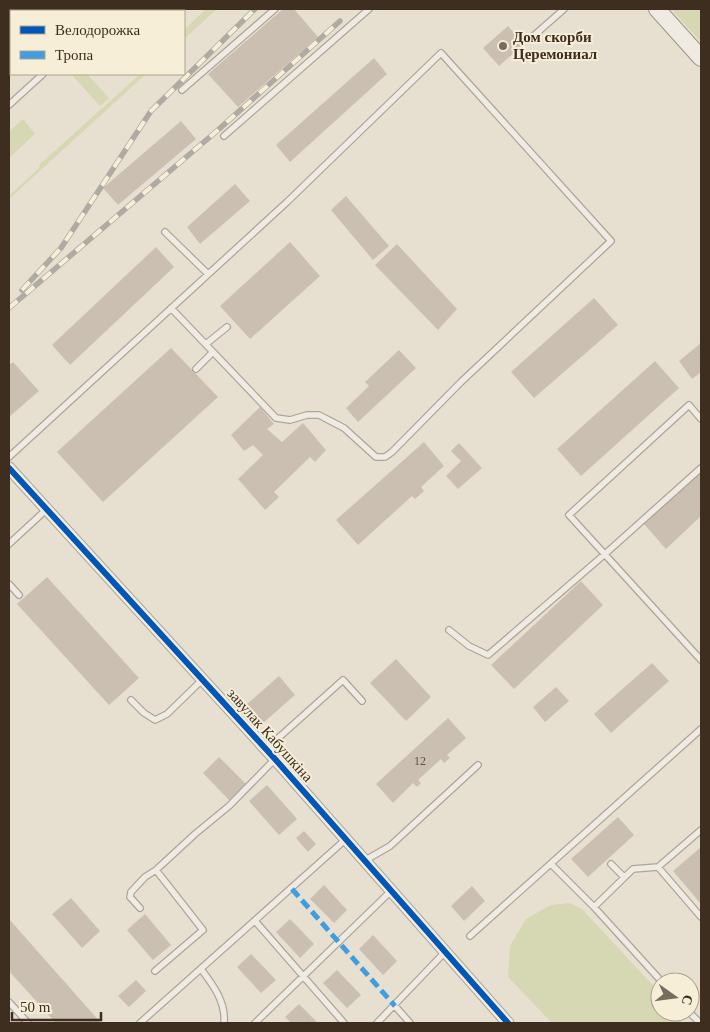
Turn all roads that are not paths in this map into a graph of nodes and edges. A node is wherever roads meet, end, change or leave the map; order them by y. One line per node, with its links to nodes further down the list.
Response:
1 (275, 9): 8 (lane)
2 (370, 9): 10 (lane)
3 (564, 9): 5 (lane)
4 (657, 9): 6 (main road)
5 (530, 39)
6 (701, 58)
7 (42, 75): 9 (lane)
8 (182, 90)
9 (9, 105)
10 (224, 136)
11 (165, 232): 12 (lane)
12 (208, 274): 13 (lane); 16 (lane)
13 (171, 308): 15 (lane); 19 (lane)
14 (227, 327): 15 (lane)
15 (206, 344): 16 (lane)
16 (213, 352): 17 (lane)
17 (196, 369)
18 (701, 419): 24 (lane)
19 (9, 457)
20 (9, 468): 22 (street, завулак Кабушкіна)
21 (701, 468): 24 (lane)
22 (47, 509): 23 (lane); 29 (street, завулак Кабушкіна)
23 (9, 544)
24 (605, 554): 27 (lane); 28 (lane)
25 (9, 584): 26 (lane)
26 (19, 595)
27 (449, 630)
28 (701, 660)
29 (203, 679): 30 (lane); 33 (street, завулак Кабушкіна)
30 (131, 700)
31 (362, 701): 33 (lane)
32 (701, 729): 39 (lane)
33 (266, 749): 34 (street, завулак Кабушкіна)
34 (275, 759): 37 (street, завулак Кабушкіна); 42 (lane)
35 (478, 765): 38 (lane)
36 (701, 830): 41 (lane)
37 (346, 840): 38 (street, завулак Кабушкіна); 48 (lane)
38 (364, 861): 44 (street, завулак Кабушкіна)
39 (551, 864): 45 (lane); 49 (lane)
40 (611, 864): 43 (lane)
41 (658, 866): 43 (lane); 47 (lane)
42 (156, 870): 46 (lane); 52 (lane)
43 (624, 877): 45 (lane)
44 (391, 891): 50 (street, завулак Кабушкіна); 54 (lane)
45 (594, 907): 53 (lane)
46 (140, 908)
47 (701, 917)
48 (256, 922): 51 (lane); 54 (lane)
49 (470, 936)
50 (445, 952): 56 (lane); 64 (street, завулак Кабушкіна)
51 (201, 969): 58 (lane); 59 (lane)
52 (155, 971)
53 (653, 972)
54 (304, 976): 60 (lane); 61 (lane)
55 (9, 1002): 57 (lane)
56 (395, 1006): 62 (lane); 63 (lane)
57 (28, 1023)
58 (140, 1023)
59 (224, 1023)
60 (255, 1023)
61 (344, 1023)
62 (377, 1023)
63 (410, 1023)
64 (508, 1023)

